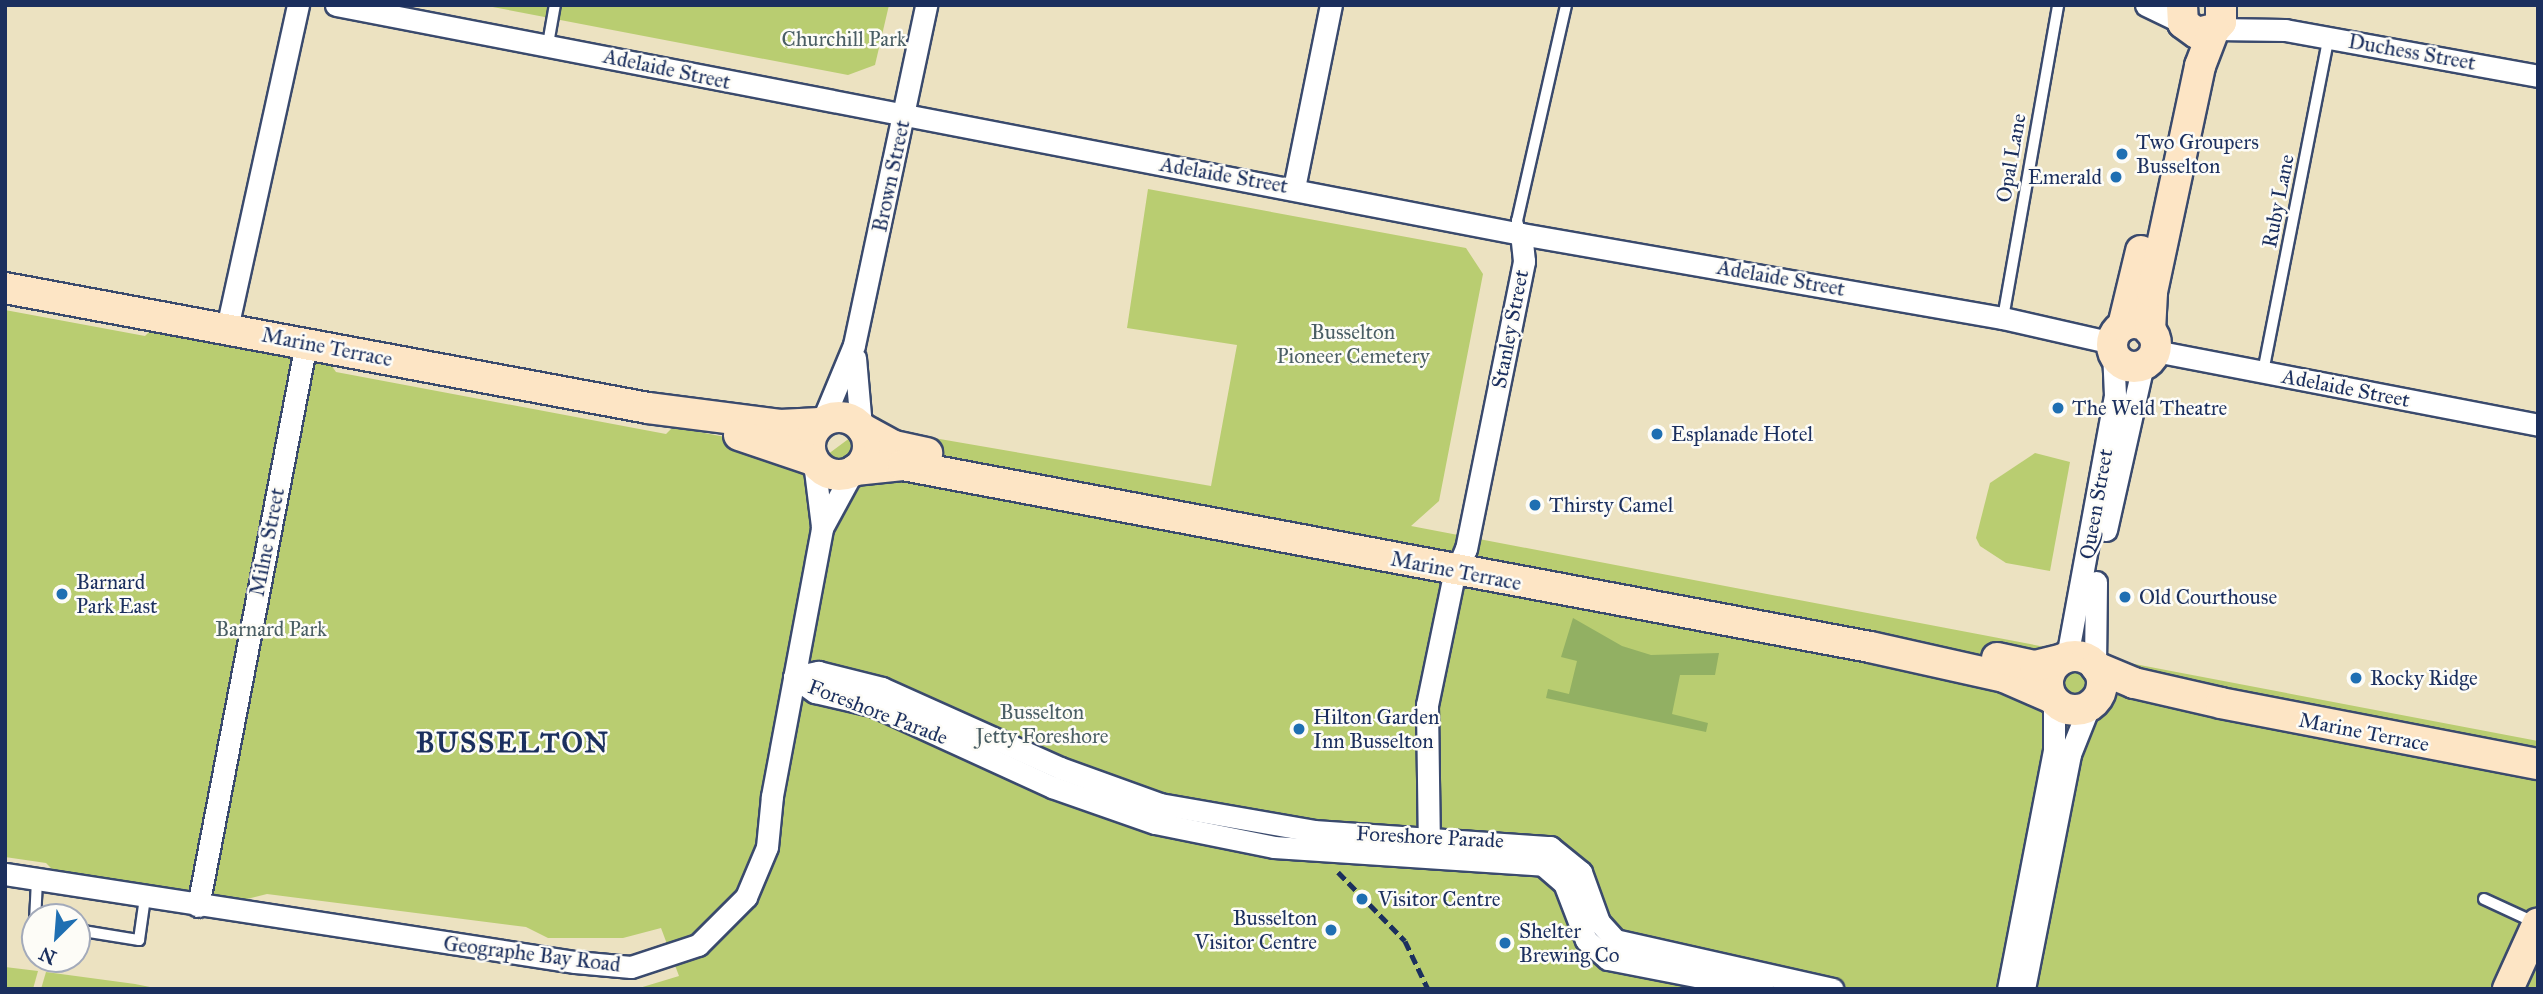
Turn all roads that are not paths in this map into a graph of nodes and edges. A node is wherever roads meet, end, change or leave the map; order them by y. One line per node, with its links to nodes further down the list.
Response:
1 (298, 5): 18 (street)
2 (336, 5): 11 (street, Adelaide Street)
3 (555, 5): 11 (lane)
4 (926, 5): 13 (street, Brown Street)
5 (1331, 5): 14 (street)
6 (1566, 5): 15 (lane, Stanley Street)
7 (2058, 5): 17 (lane, Opal Lane)
8 (2146, 5): 9 (street, Duchess Street)
9 (2204, 18): 10 (street, Duchess Street); 20 (street, Queen Street)
10 (2329, 37): 12 (street, Duchess Street); 22 (lane, Ruby Lane)
11 (548, 44): 13 (street, Adelaide Street)
12 (2538, 76)
13 (904, 118): 14 (street, Adelaide Street); 21 (street, Brown Street)
14 (1294, 188): 15 (street, Adelaide Street)
15 (1521, 234): 17 (street, Adelaide Street); 30 (street, Stanley Street)
16 (5, 288): 18 (street, Marine Terrace)
17 (2003, 318): 20 (street, Adelaide Street)
18 (227, 328): 19 (street, Marine Terrace)
19 (306, 343): 23 (street, Marine Terrace); 45 (street, Milne Street)
20 (2133, 344): 22 (street, Adelaide Street); 31 (street, Queen Street); 31 (street, Queen Street)
21 (854, 345): 24 (street, Brown Street); 26 (street, Brown Street)
22 (2263, 372): 25 (street, Adelaide Street)
23 (648, 408): 24 (street, Marine Terrace); 27 (street, Marine Terrace)
24 (821, 422): 26 (street); 27 (street)
25 (2538, 425)
26 (862, 428): 28 (street); 30 (street, Marine Terrace)
27 (814, 461): 28 (street); 29 (street, Geographe Bay Road)
28 (854, 471): 29 (street, Geographe Bay Road); 30 (street, Marine Terrace)
29 (822, 528): 32 (street, Geographe Bay Road)
30 (1460, 563): 31 (street, Marine Terrace); 33 (street, Marine Terrace); 39 (street, Stanley Street)
31 (2079, 662): 33 (street); 34 (street, Marine Terrace); 35 (street)
32 (794, 677): 39 (street, Foreshore Parade); 45 (street, Geographe Bay Road)
33 (2053, 699): 35 (street); 51 (street)
34 (2221, 703): 35 (street, Marine Terrace); 36 (street, Marine Terrace)
35 (2091, 704): 52 (street)
36 (2507, 760): 37 (street, Marine Terrace); 38 (street, Marine Terrace)
37 (2538, 764)
38 (2538, 776)
39 (1429, 847): 49 (street, Foreshore Parade); 50 (street, Foreshore Parade)
40 (5, 874): 41 (street, Geographe Bay Road)
41 (37, 880): 42 (street, Geographe Bay Road); 44 (lane)
42 (145, 898): 45 (street, Geographe Bay Road); 47 (lane)
43 (2484, 899): 46 (lane)
44 (36, 903)
45 (198, 906)
46 (2538, 923): 53 (street)
47 (91, 932)
48 (2538, 957): 54 (street)
49 (1763, 989)
50 (1833, 989)
51 (2008, 989)
52 (2024, 989)
53 (2508, 989)
54 (2523, 989)

